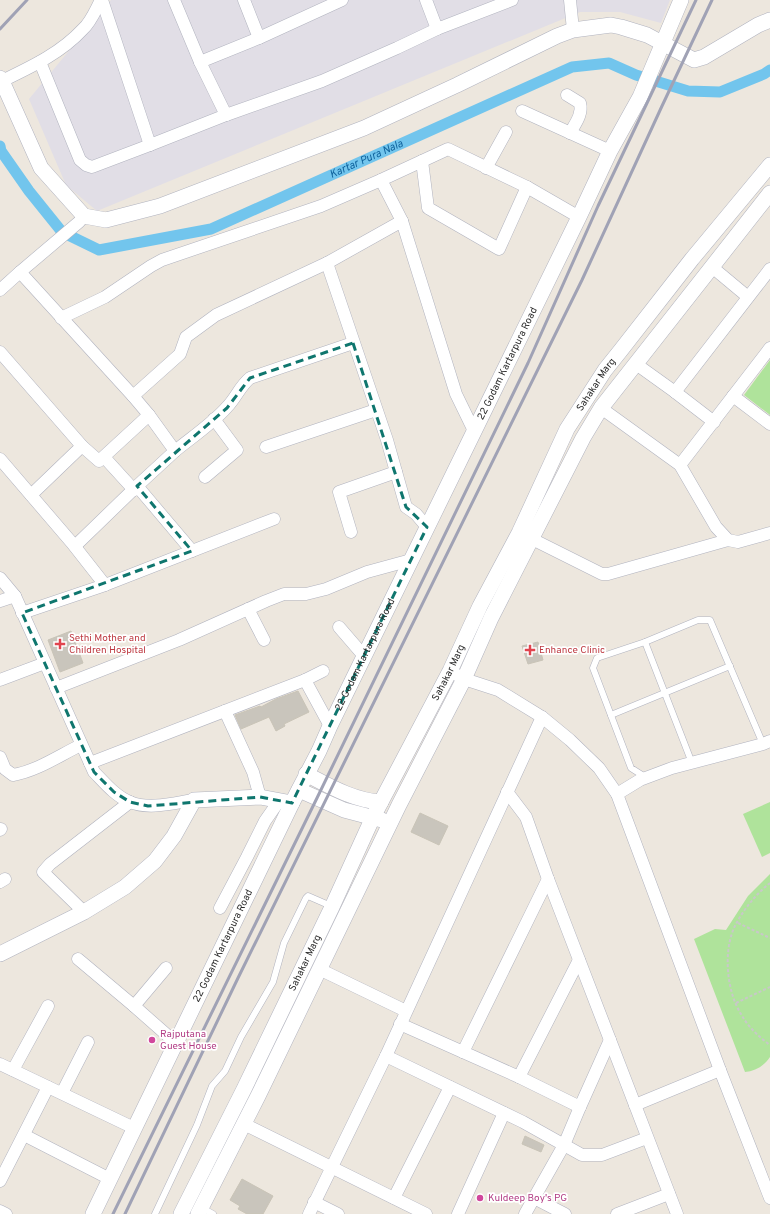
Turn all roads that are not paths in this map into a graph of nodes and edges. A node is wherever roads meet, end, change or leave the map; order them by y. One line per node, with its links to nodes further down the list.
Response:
1 (101, 0): 14 (street); 22 (street)
2 (174, 0): 15 (street)
3 (244, 0): 12 (street)
4 (342, 0): 12 (street)
5 (426, 0): 10 (street)
6 (512, 0): 10 (street)
7 (570, 0): 11 (street)
8 (681, 0): 13 (street, 22 Godam Kartarpura Road)
9 (770, 20): 13 (street)
10 (437, 29): 19 (street)
11 (573, 30): 13 (street); 31 (street)
12 (260, 38): 15 (street)
13 (661, 48): 23 (street, 22 Godam Kartarpura Road)
14 (40, 62): 16 (street); 22 (street)
15 (200, 62): 19 (street)
16 (1, 80): 31 (street)
17 (567, 95): 21 (street)
18 (522, 111): 21 (street)
19 (226, 116): 22 (street)
20 (506, 132): 25 (street)
21 (570, 133): 23 (street)
22 (150, 145)
23 (610, 151): 30 (street, 22 Godam Kartarpura Road)
24 (422, 161): 25 (street); 27 (street); 28 (street)
25 (486, 168): 28 (street)
26 (767, 176): 86 (street, Sahakar Marg)
27 (381, 180): 32 (street); 39 (street)
28 (527, 187): 30 (street)
29 (770, 193): 34 (street, Sahakar Marg)
30 (579, 217): 53 (street, 22 Godam Kartarpura Road)
31 (82, 219): 36 (street)
32 (402, 221): 33 (street); 53 (street)
33 (327, 263): 40 (street); 45 (street)
34 (712, 267): 38 (street); 43 (street, Sahakar Marg)
35 (770, 269): 38 (street)
36 (20, 272): 37 (street); 39 (street)
37 (0, 290)
38 (748, 297): 44 (street)
39 (61, 318): 45 (street)
40 (353, 343): 48 (street); 50 (street)
41 (770, 348): 46 (street)
42 (0, 352): 54 (street)
43 (636, 364): 44 (street); 47 (street, Sahakar Marg)
44 (675, 392): 51 (street)
45 (133, 396): 49 (street)
46 (734, 396): 51 (street); 52 (street)
47 (601, 408): 59 (street); 68 (street, Sahakar Marg)
48 (376, 410): 55 (street); 60 (street)
49 (149, 415): 56 (street); 57 (street)
50 (214, 419): 56 (street); 61 (street)
51 (714, 422): 59 (street)
52 (770, 424)
53 (474, 431): 65 (street, 22 Godam Kartarpura Road)
54 (82, 446): 57 (street); 63 (street)
55 (266, 447)
56 (175, 451): 62 (street)
57 (104, 457): 62 (street)
58 (2, 464): 63 (street)
59 (680, 466): 69 (street)
60 (396, 472): 65 (street); 66 (street)
61 (204, 478)
62 (136, 488): 70 (street); 71 (street)
63 (31, 495): 70 (street)
64 (274, 519): 71 (street)
65 (427, 527): 72 (street, 22 Godam Kartarpura Road)
66 (351, 532)
67 (770, 533): 69 (street)
68 (532, 539): 69 (street); 87 (street, Sahakar Marg)
69 (728, 540)
70 (75, 546): 74 (street)
71 (192, 551): 74 (street)
72 (411, 560): 77 (street); 82 (street, 22 Godam Kartarpura Road)
73 (0, 578): 75 (street)
74 (105, 585): 78 (street)
75 (15, 596): 76 (street); 78 (street)
76 (0, 601)
77 (248, 609): 80 (street); 90 (street)
78 (22, 613): 83 (street)
79 (339, 627): 82 (street)
80 (264, 640)
81 (646, 642): 84 (lane); 91 (lane); 93 (lane)
82 (364, 656): 95 (street, 22 Godam Kartarpura Road)
83 (45, 663): 88 (street); 90 (street)
84 (730, 666): 91 (lane); 96 (lane)
85 (323, 671): 89 (street)
86 (450, 671): 87 (street); 109 (street, Sahakar Marg)
87 (464, 679): 94 (street); 111 (street, Sahakar Marg)
88 (0, 680)
89 (305, 680): 92 (street); 95 (street)
90 (56, 688): 97 (street)
91 (664, 693): 93 (lane); 99 (lane)
92 (225, 711): 100 (street); 105 (street)
93 (611, 715): 102 (lane)
94 (542, 717): 103 (street); 104 (street)
95 (330, 726): 101 (street, 22 Godam Kartarpura Road)
96 (766, 742): 99 (street)
97 (81, 745): 98 (street); 100 (street)
98 (0, 757)
99 (692, 762): 102 (street)
100 (90, 763): 108 (street)
101 (306, 774): 106 (street, 22 Godam Kartarpura Road); 109 (street)
102 (644, 778): 104 (street)
103 (507, 792): 112 (street); 123 (street)
104 (617, 794): 132 (street)
105 (260, 797): 106 (street); 107 (street)
106 (290, 798): 110 (street); 114 (street); 127 (street, 22 Godam Kartarpura Road)
107 (194, 800): 108 (street); 115 (street)
108 (130, 802): 115 (street)
109 (381, 802): 110 (street, Sahakar Marg)
110 (373, 817): 111 (street); 113 (street, Sahakar Marg)
111 (391, 822): 120 (street, Sahakar Marg)
112 (548, 879): 118 (street); 128 (street)
113 (332, 907): 158 (lane); 159 (street, Sahakar Marg)
114 (220, 908)
115 (84, 912): 116 (street)
116 (0, 954)
117 (78, 959): 122 (street)
118 (579, 960): 125 (street); 133 (street)
119 (166, 968): 122 (street)
120 (319, 969): 123 (street); 140 (street, Sahakar Marg)
121 (48, 1006): 131 (street)
122 (134, 1006): 127 (street)
123 (406, 1011): 124 (street)
124 (400, 1024): 128 (street); 129 (street)
125 (610, 1040): 137 (street); 138 (street)
126 (88, 1042): 136 (street)
127 (176, 1043): 141 (street, 22 Godam Kartarpura Road)
128 (463, 1052): 133 (street)
129 (386, 1056): 135 (street); 145 (street)
130 (0, 1064): 131 (street)
131 (14, 1070): 134 (street)
132 (720, 1070): 137 (street); 148 (street)
133 (519, 1077): 138 (street)
134 (48, 1087): 136 (street); 142 (street)
135 (450, 1087): 139 (street); 150 (street)
136 (62, 1093): 141 (street)
137 (635, 1106): 143 (street)
138 (580, 1107): 144 (street)
139 (504, 1113): 144 (street); 162 (street)
140 (244, 1124): 145 (street); 154 (street, Sahakar Marg)
141 (134, 1128): 146 (street, 22 Godam Kartarpura Road)
142 (24, 1134): 146 (street); 147 (street)
143 (647, 1138): 144 (street); 149 (street)
144 (564, 1145): 151 (street)
145 (331, 1168): 150 (street); 152 (street)
146 (110, 1179): 157 (street, 22 Godam Kartarpura Road)
147 (0, 1180)
148 (769, 1190)
149 (669, 1194): 165 (street); 166 (street)
150 (394, 1198): 155 (street)
151 (534, 1198): 163 (street); 164 (street)
152 (314, 1202): 160 (street); 161 (street)
153 (0, 1211): 156 (street)
154 (204, 1212)
155 (422, 1213)
156 (6, 1214)
157 (93, 1214)
158 (155, 1214)
159 (181, 1214)
160 (309, 1214)
161 (338, 1214)
162 (458, 1214)
163 (525, 1214)
164 (565, 1214)
165 (617, 1214)
166 (677, 1214)

